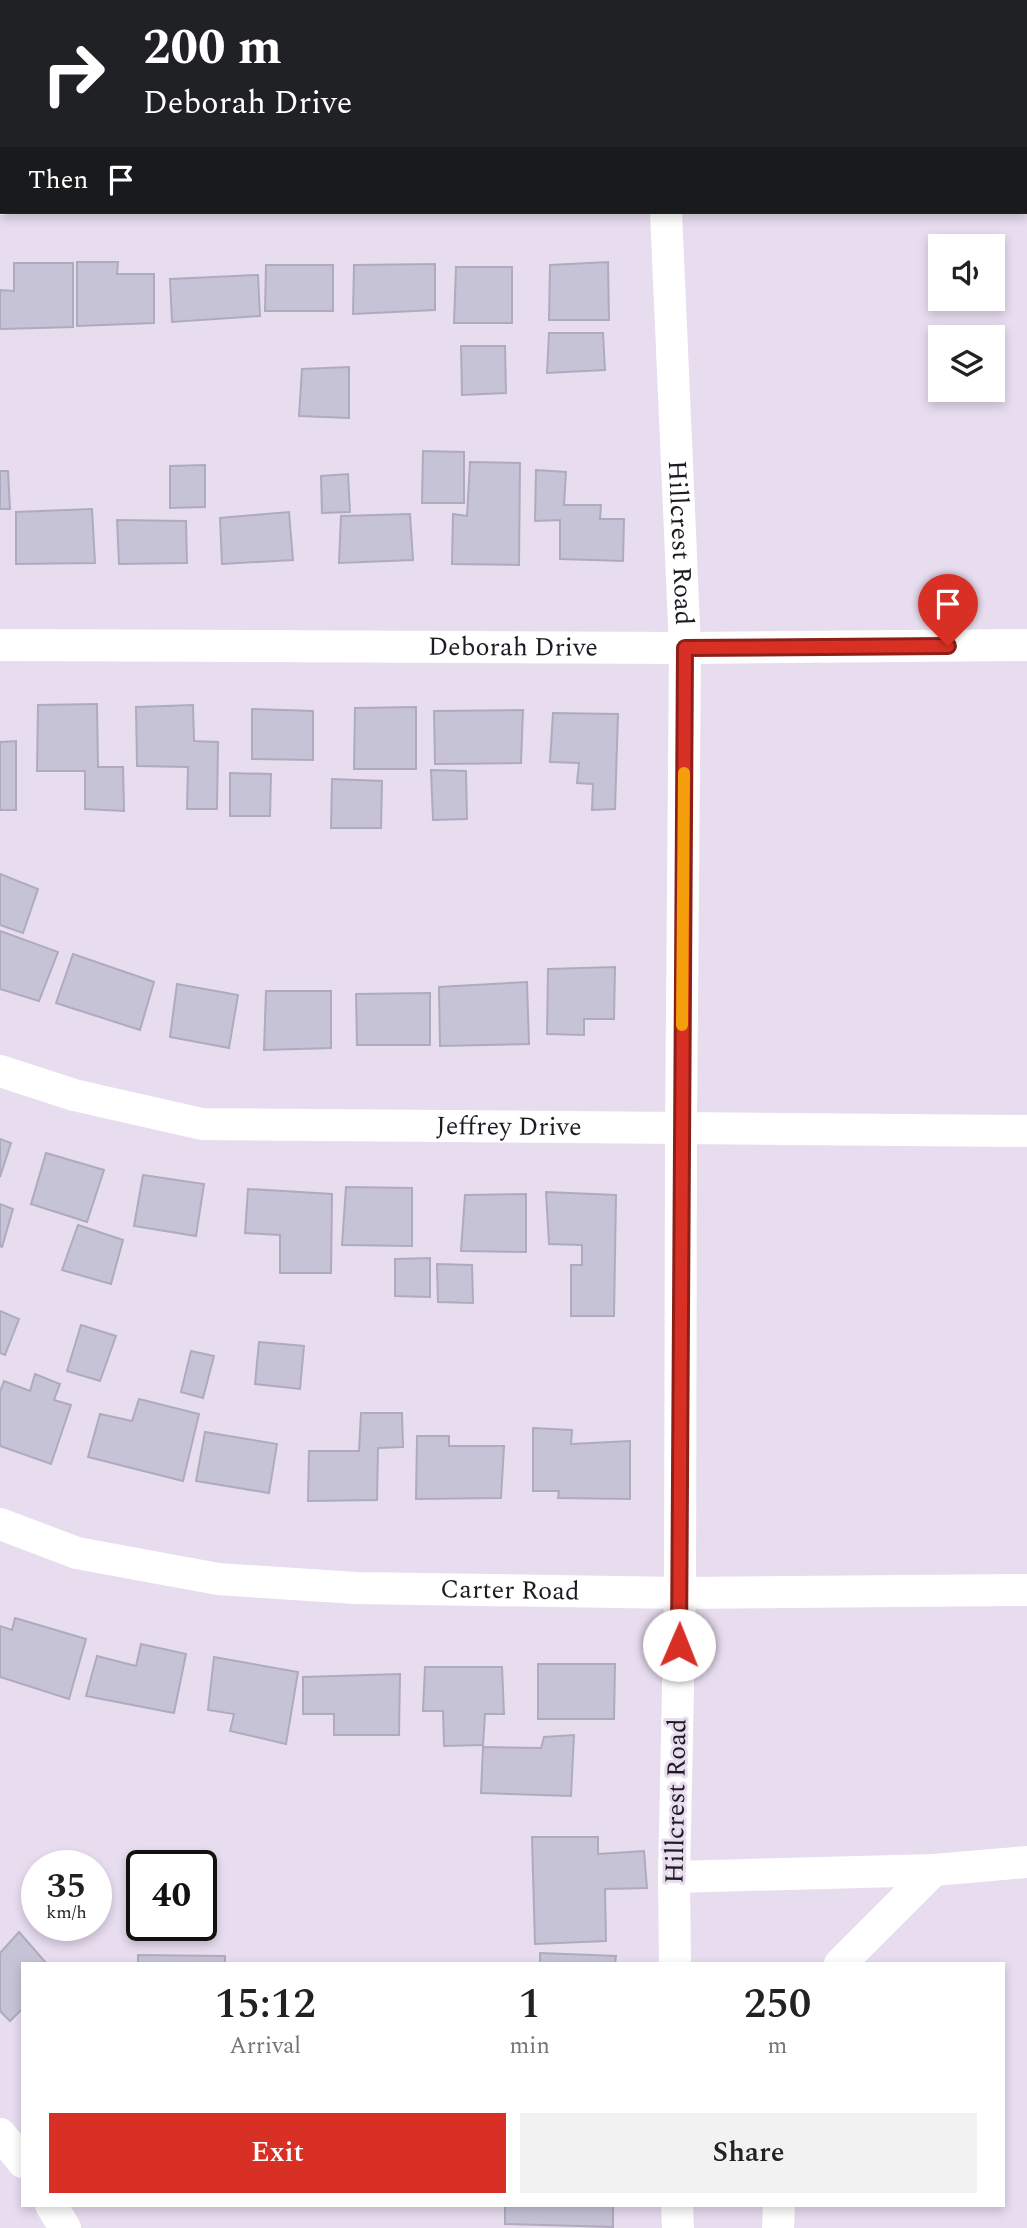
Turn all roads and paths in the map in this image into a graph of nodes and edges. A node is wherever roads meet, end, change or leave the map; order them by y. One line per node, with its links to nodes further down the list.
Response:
1 (666, 214): 4 (street, Hillcrest Road)
2 (0, 645): 4 (street, Deborah Drive)
3 (1027, 645): 4 (street, Deborah Drive)
4 (685, 648): 6 (street, Hillcrest Road)
5 (0, 1071): 6 (street, Jeffrey Drive)
6 (681, 1129): 7 (street, Jeffrey Drive); 10 (street, Hillcrest Road)
7 (1027, 1131)
8 (0, 1524): 10 (street, Carter Road)
9 (1027, 1590): 10 (street, Carter Road)
10 (680, 1593): 13 (street, Hillcrest Road)
11 (1027, 1862): 12 (street)
12 (934, 1870): 13 (street); 15 (street)
13 (674, 1877): 14 (street, Hillcrest Road)
14 (675, 1962)
15 (842, 1962)
16 (0, 2134): 17 (street)
17 (21, 2160)
18 (52, 2207): 21 (street)
19 (677, 2207): 22 (street)
20 (779, 2207): 23 (street)
21 (65, 2228)
22 (678, 2228)
23 (778, 2228)

